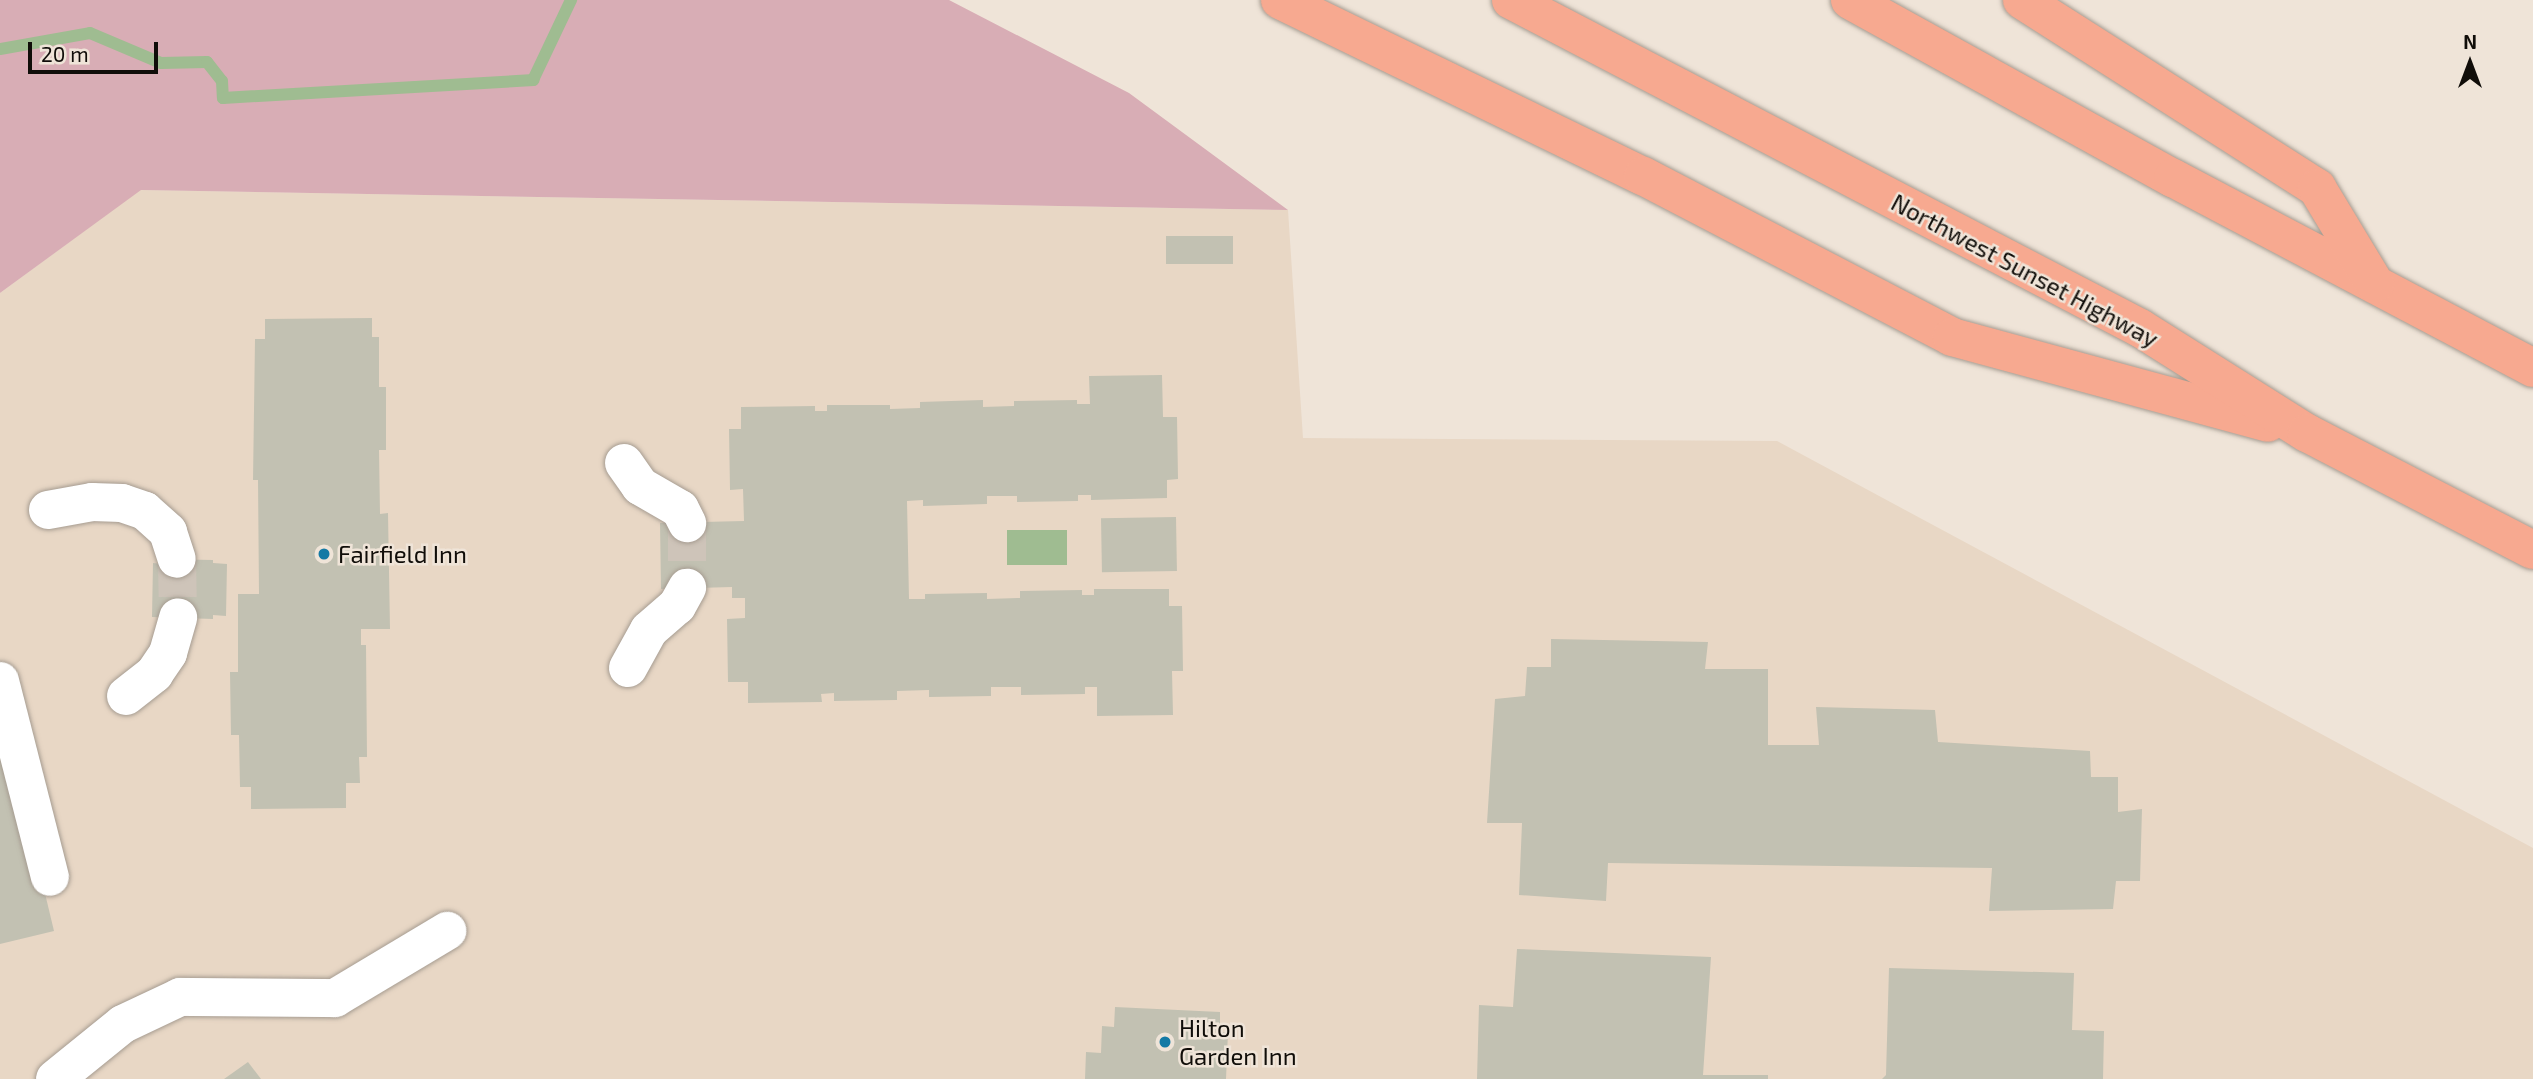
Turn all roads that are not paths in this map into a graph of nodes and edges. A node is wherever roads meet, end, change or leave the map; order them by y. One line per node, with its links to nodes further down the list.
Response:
1 (1280, 0): 7 (highway)
2 (1511, 0): 7 (highway, Northwest Sunset Highway)
3 (1850, 0): 5 (highway)
4 (2022, 0): 5 (highway)
5 (2375, 284): 6 (highway)
6 (2533, 368)
7 (2307, 433): 11 (highway, Northwest Sunset Highway)
8 (624, 463): 10 (street)
9 (48, 510): 12 (street)
10 (687, 523)
11 (2533, 550)
12 (177, 559)
13 (687, 588): 15 (street)
14 (178, 617): 17 (street)
15 (628, 668)
16 (0, 681): 18 (street)
17 (126, 696)
18 (50, 877)
19 (447, 931): 20 (street)
20 (55, 1079)

